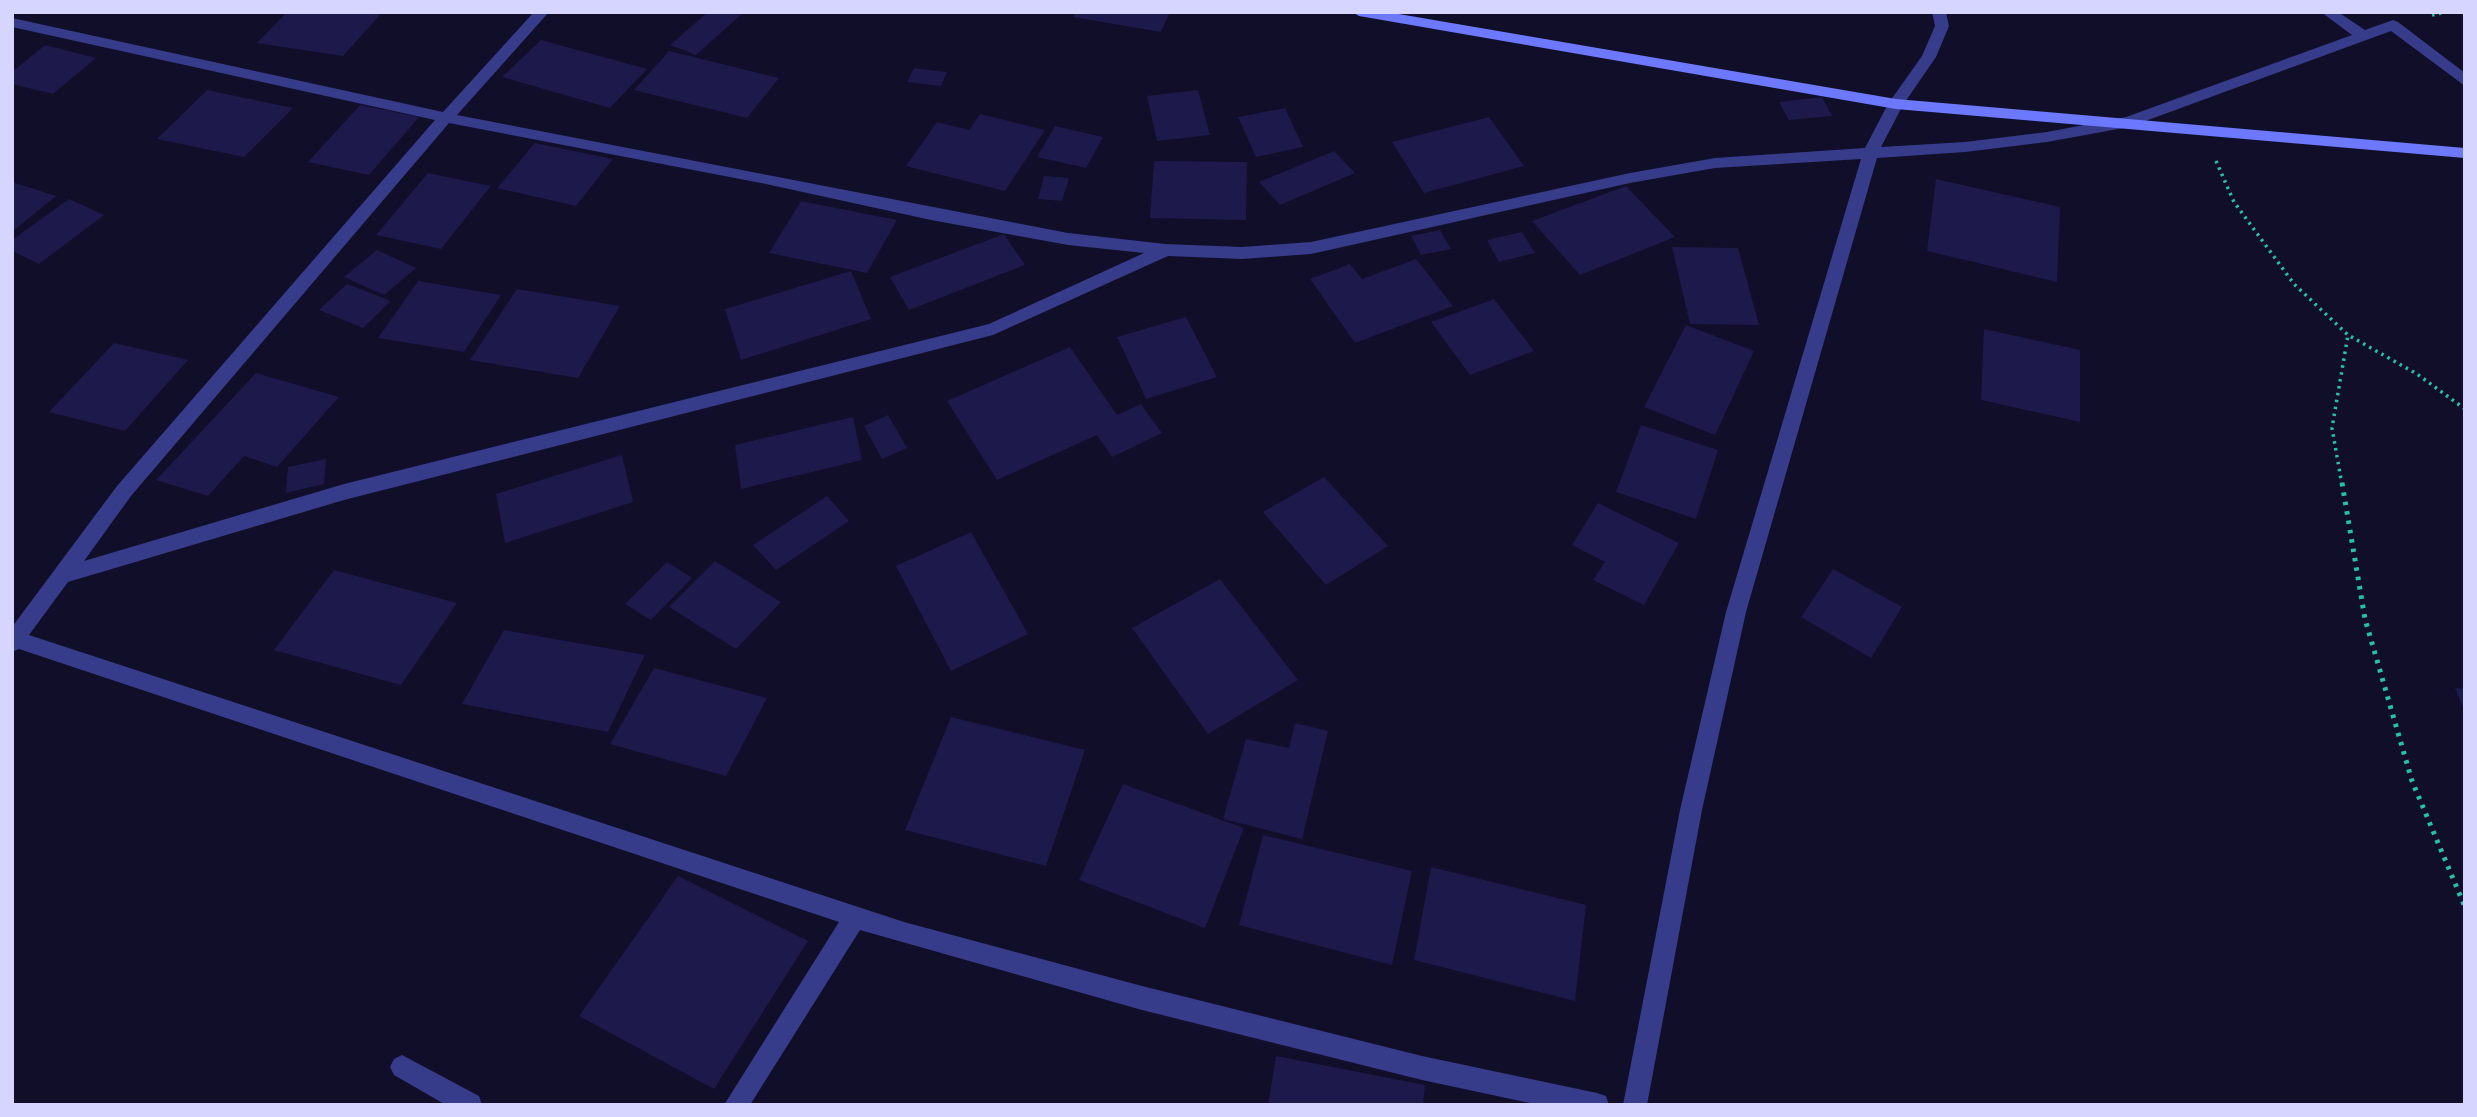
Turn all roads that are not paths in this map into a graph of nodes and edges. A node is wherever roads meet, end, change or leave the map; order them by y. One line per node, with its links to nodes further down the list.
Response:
1 (542, 12): 9 (street)
2 (1359, 12): 8 (main road)
3 (1939, 12): 8 (street)
4 (2328, 12): 6 (street)
5 (12, 22): 9 (street)
6 (2364, 36): 7 (street); 10 (street)
7 (2465, 81)
8 (1896, 104): 10 (main road); 12 (street)
9 (448, 118): 13 (street); 14 (street)
10 (2129, 122): 11 (main road); 12 (street)
11 (2465, 153)
12 (1870, 154): 13 (street); 21 (street)
13 (1165, 250): 14 (street)
14 (62, 575): 15 (street)
15 (13, 640): 16 (street)
16 (856, 916): 19 (street); 20 (street)
17 (402, 1067): 18 (street)
18 (470, 1105)
19 (736, 1105)
20 (1597, 1105)
21 (1635, 1105)

